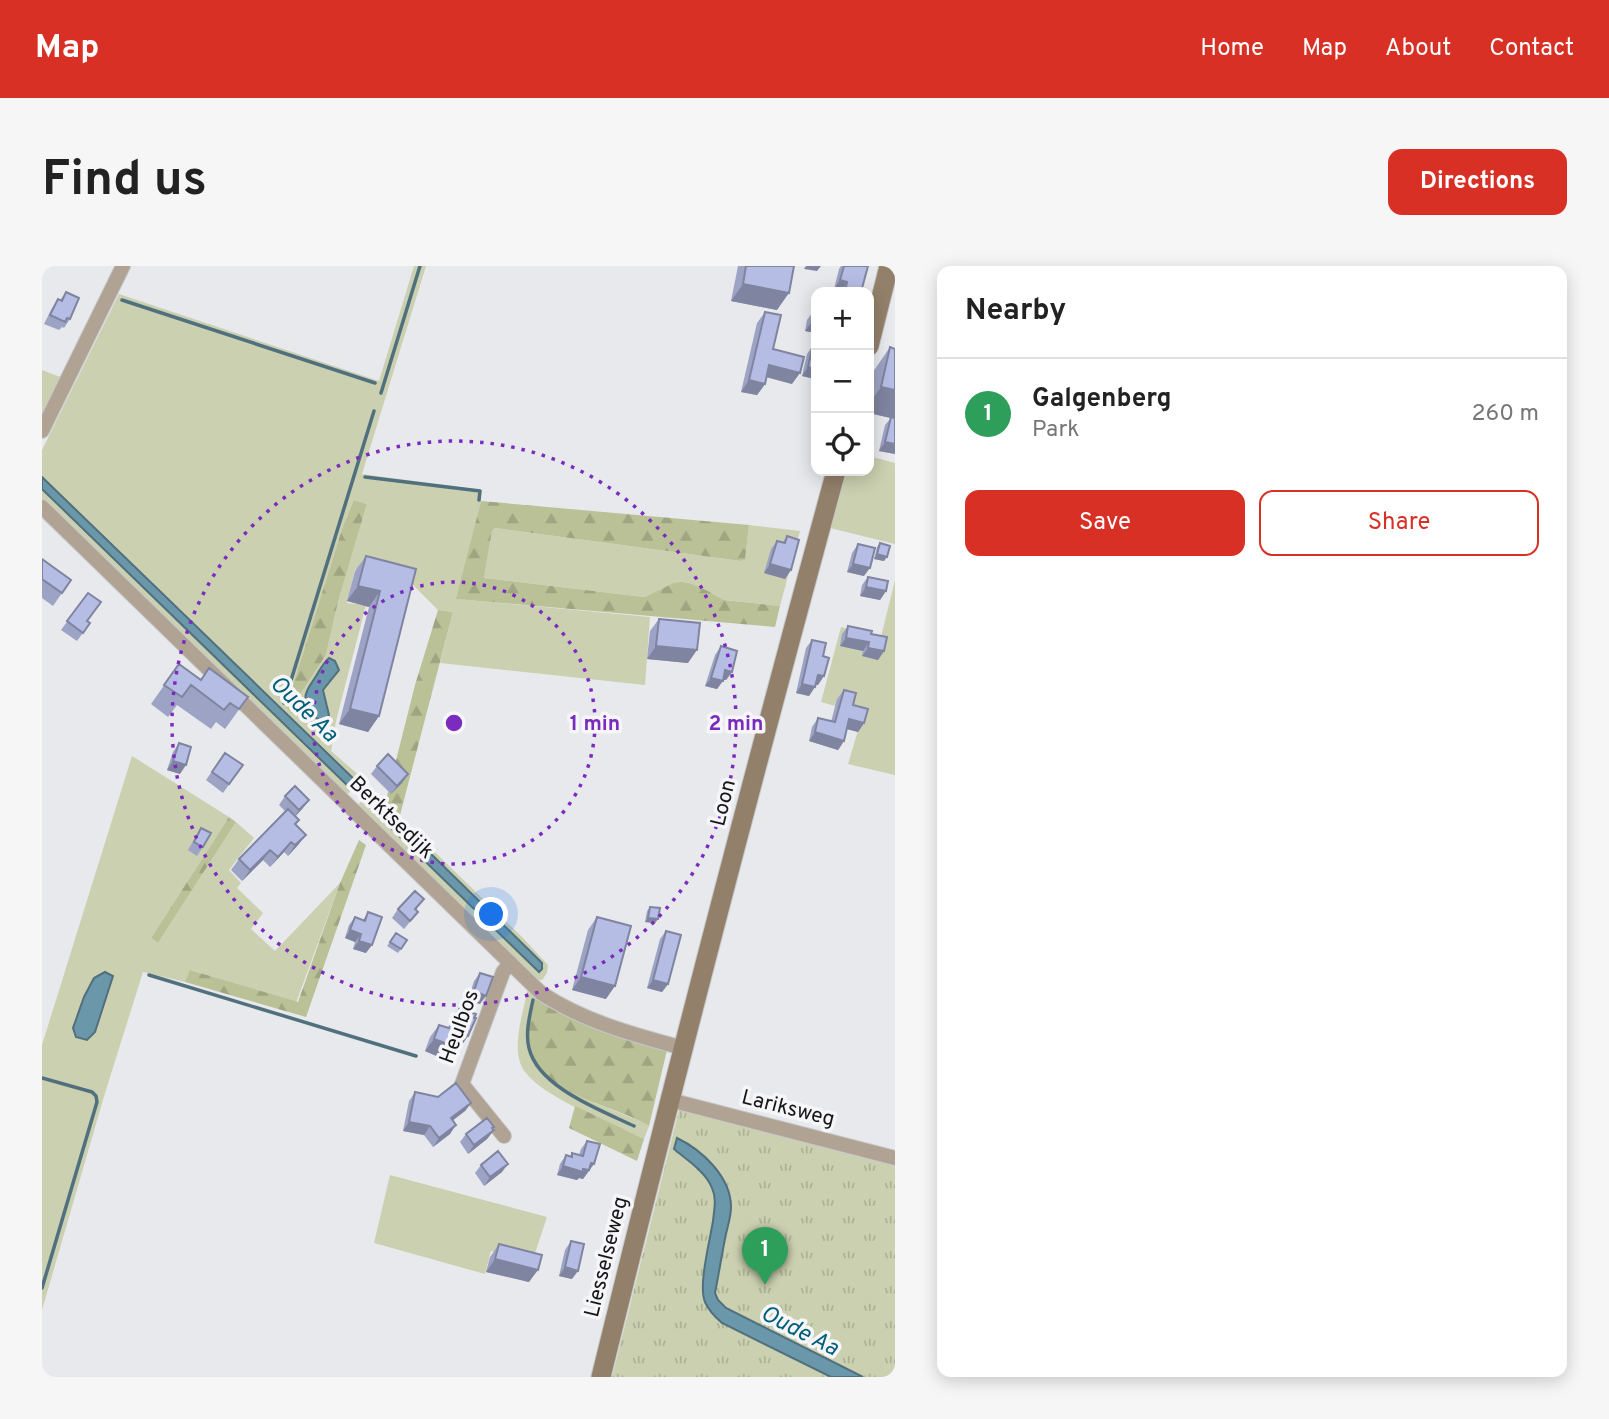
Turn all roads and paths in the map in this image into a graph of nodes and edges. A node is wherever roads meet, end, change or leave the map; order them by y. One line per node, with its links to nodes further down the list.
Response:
1 (123, 266): 4 (street)
2 (889, 266): 3 (main road)
3 (874, 326)
4 (42, 430)
5 (835, 476): 8 (main road, Loon)
6 (42, 507): 7 (street, Berktsedijk)
7 (510, 963): 8 (street, Berktsedijk); 10 (street, Heulbos)
8 (683, 1048): 9 (main road, Loon)
9 (670, 1100): 11 (main road, Loon); 12 (street, Lariksweg)
10 (504, 1136)
11 (657, 1148): 13 (main road, Liesselseweg)
12 (895, 1158)
13 (601, 1377)

